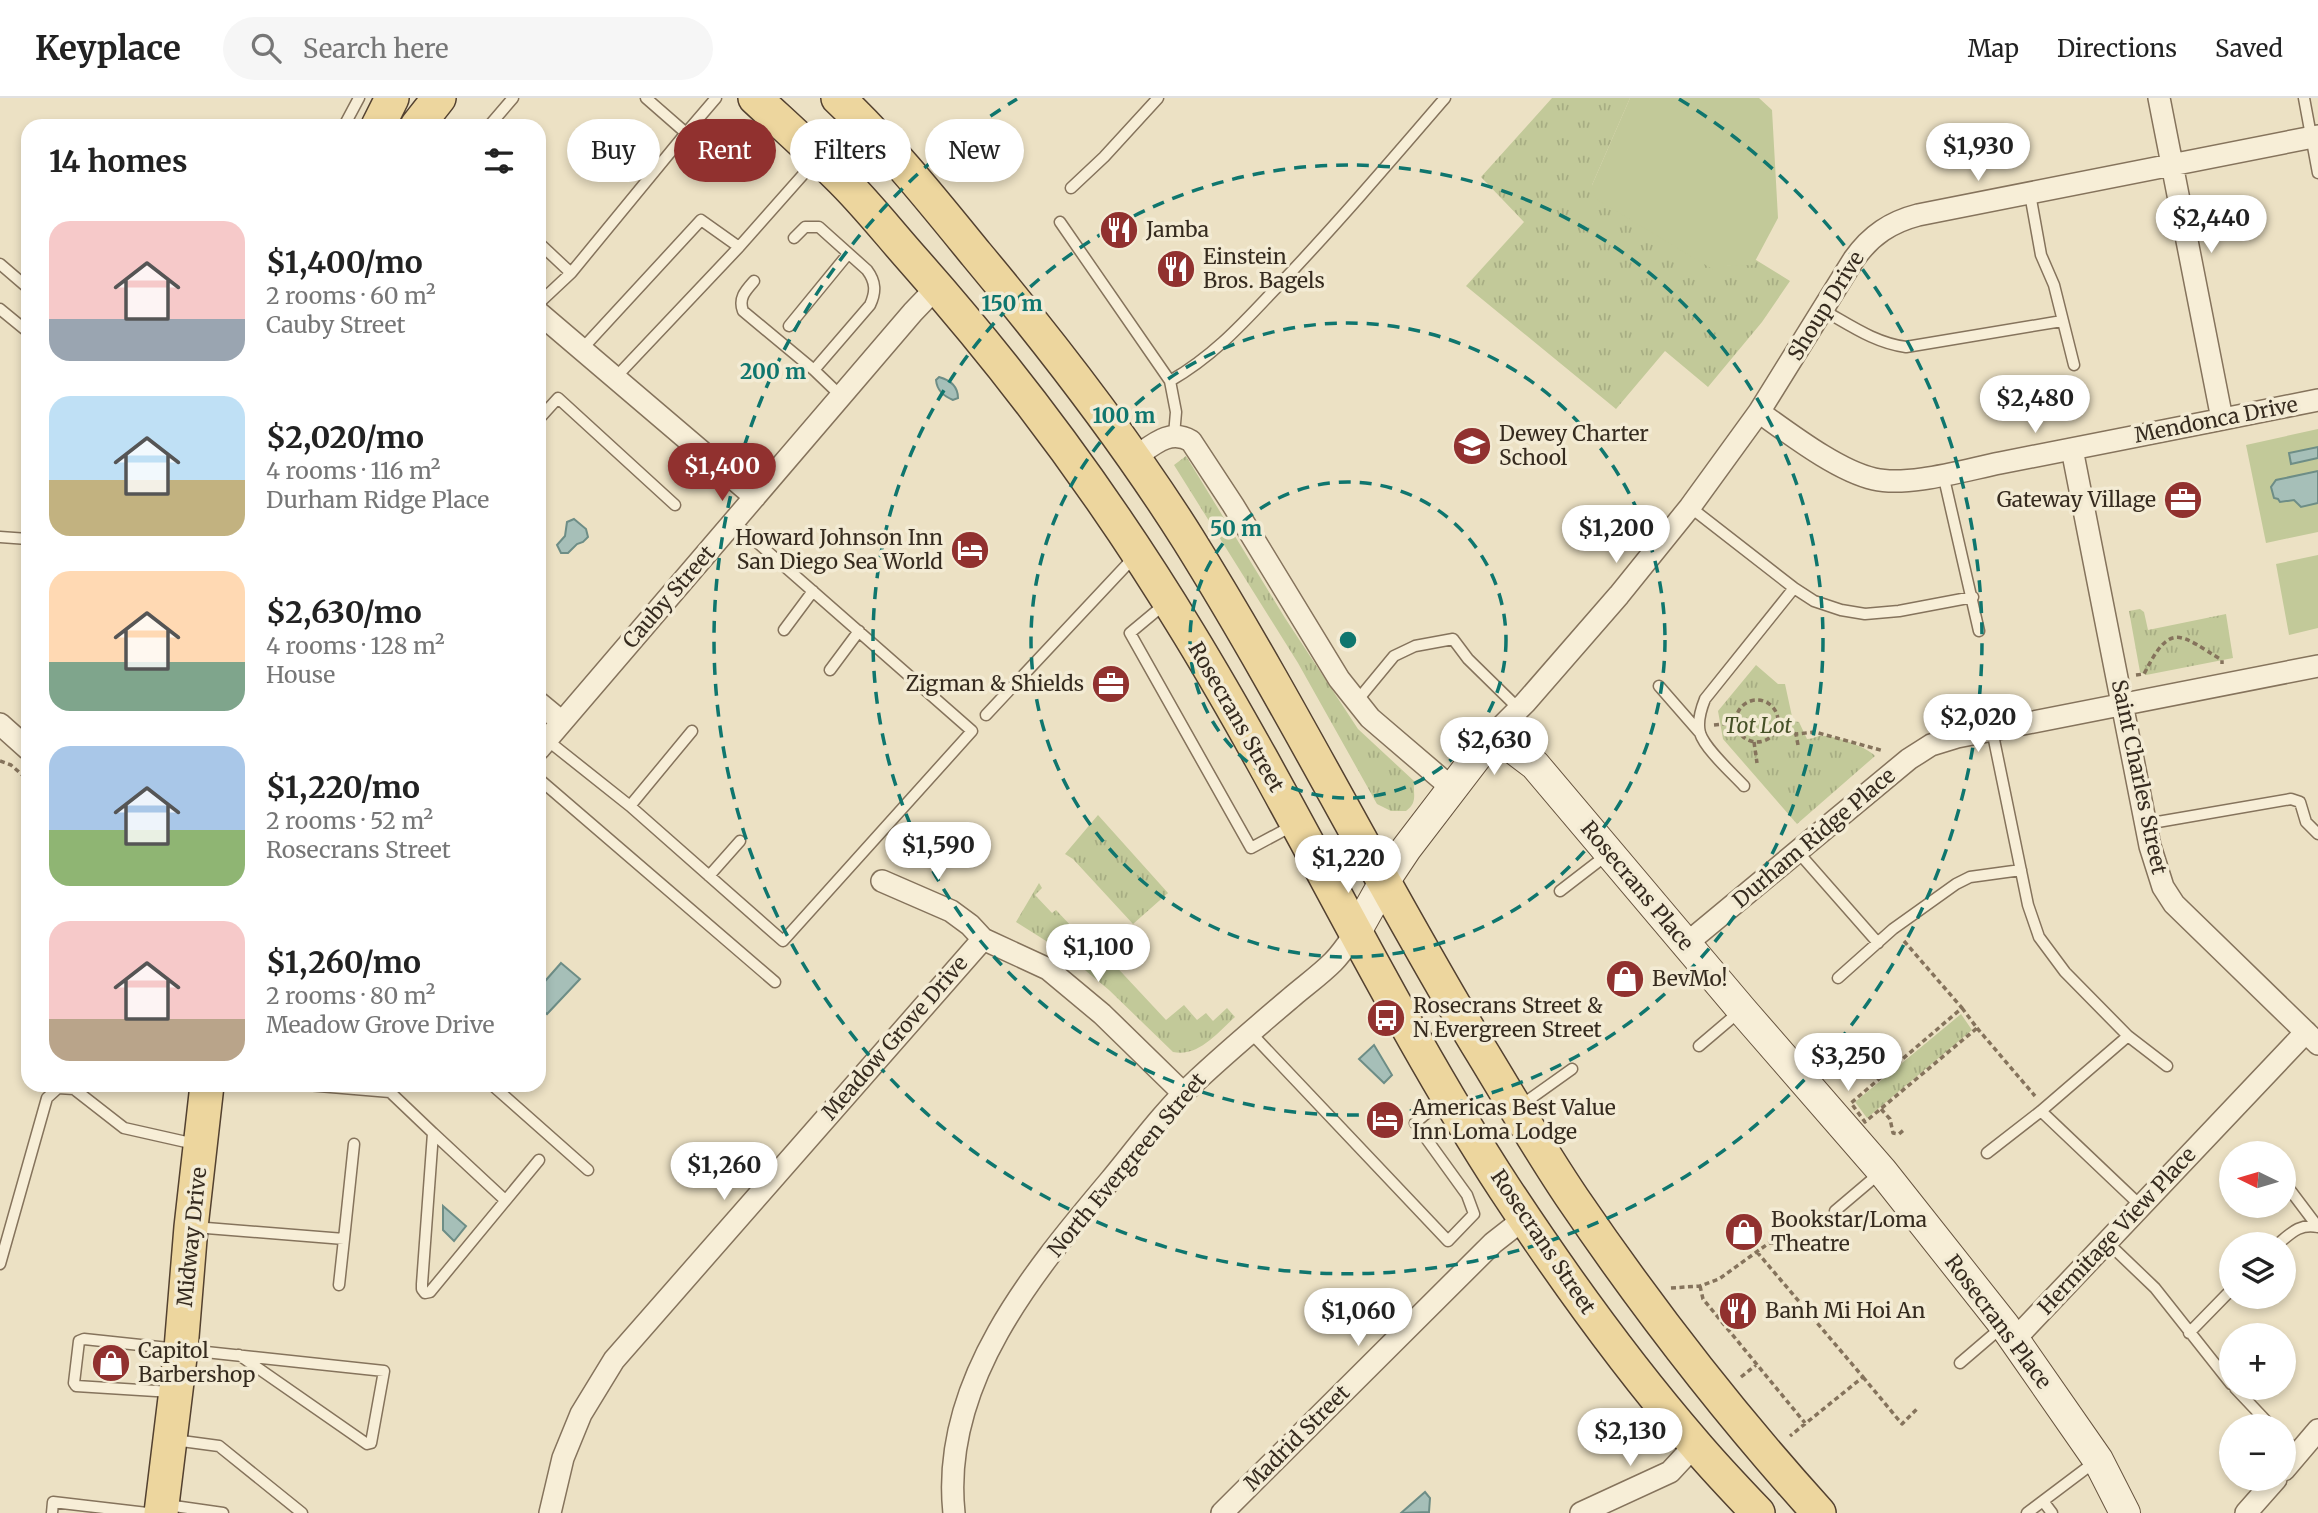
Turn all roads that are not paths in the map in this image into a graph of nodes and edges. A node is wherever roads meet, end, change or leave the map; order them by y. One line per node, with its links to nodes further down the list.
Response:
1 (359, 98): 13 (lane)
2 (392, 98): 14 (main road)
3 (439, 98): 15 (main road)
4 (513, 98): 16 (lane)
5 (646, 98): 18 (lane)
6 (716, 98): 17 (lane)
7 (755, 98): 19 (main road, Rosecrans Street)
8 (1158, 98): 26 (lane)
9 (1445, 98): 49 (lane)
10 (2159, 98): 22 (street)
11 (2304, 98): 20 (lane)
12 (848, 101): 57 (main road)
13 (348, 119)
14 (382, 119)
15 (422, 119)
16 (495, 119)
17 (698, 119)
18 (674, 123)
19 (790, 131)
20 (2315, 137): 22 (street, Shoup Drive); 23 (lane)
21 (674, 149): 34 (lane)
22 (2172, 166): 27 (street, Shoup Drive); 54 (street)
23 (2318, 173)
24 (797, 182): 30 (lane)
25 (844, 182): 37 (main road, Rosecrans Street)
26 (1071, 188)
27 (2030, 194): 40 (street, Shoup Drive); 42 (lane)
28 (1060, 222): 49 (lane)
29 (794, 238): 32 (lane)
30 (739, 247): 45 (lane); 48 (lane)
31 (546, 250): 34 (lane)
32 (848, 254): 44 (lane); 47 (lane)
33 (0, 264): 36 (lane)
34 (571, 273): 38 (lane)
35 (754, 281): 47 (lane)
36 (21, 282)
37 (937, 287): 50 (street, Cauby Street); 65 (main road, Rosecrans Street)
38 (546, 296)
39 (0, 309): 43 (lane)
40 (1823, 310): 42 (lane); 53 (street, Shoup Drive)
41 (546, 319): 45 (street)
42 (2062, 321): 46 (lane)
43 (21, 326)
44 (789, 326)
45 (582, 349): 48 (street)
46 (2074, 365)
47 (814, 370): 50 (lane)
48 (615, 377): 59 (street)
49 (1170, 381): 55 (lane)
50 (841, 396): 59 (street, Cauby Street)
51 (2318, 400): 54 (street, Mendonca Drive)
52 (546, 411): 60 (lane)
53 (1759, 412): 58 (street, Mendonca Drive); 61 (street, Shoup Drive)
54 (2222, 419): 56 (street, Mendonca Drive)
55 (1174, 435): 57 (street); 76 (street)
56 (2072, 449): 58 (street, Mendonca Drive); 77 (street, Saint Charles Street)
57 (1134, 458): 103 (main road)
58 (1943, 474): 68 (lane)
59 (755, 497): 62 (street, Cauby Street)
60 (675, 505)
61 (1690, 507): 66 (lane); 79 (street, Shoup Drive)
62 (734, 522): 67 (lane); 81 (street, Cauby Street)
63 (0, 537): 64 (lane)
64 (21, 538)
65 (1138, 553): 69 (main road, Rosecrans Street); 80 (lane)
66 (1794, 587): 68 (lane); 83 (lane)
67 (813, 592): 70 (lane); 71 (lane)
68 (1973, 597): 72 (lane)
69 (1168, 601): 94 (main road, Rosecrans Street); 94 (lane)
70 (784, 630)
71 (859, 631): 74 (lane); 101 (lane)
72 (1979, 631)
73 (2318, 666): 77 (street, Durham Ridge Place)
74 (830, 670)
75 (1659, 686): 83 (lane)
76 (1356, 702): 79 (lane); 92 (street)
77 (2123, 705): 84 (street, Durham Ridge Place); 95 (street, Saint Charles Street)
78 (546, 709): 81 (street)
79 (1519, 709): 86 (street, Shoup Drive)
80 (986, 715)
81 (562, 722): 87 (street, Cauby Street)
82 (0, 724): 88 (street)
83 (1700, 730): 91 (lane)
84 (1992, 730): 99 (street, Durham Ridge Place); 100 (lane)
85 (692, 731): 93 (lane)
86 (1494, 734): 92 (street, North Evergreen Street); 98 (street, Rosecrans Place)
87 (546, 741)
88 (21, 743)
89 (546, 747): 93 (lane)
90 (546, 785): 110 (lane)
91 (1744, 786)
92 (1453, 789): 103 (street, North Evergreen Street)
93 (630, 806): 101 (lane)
94 (1297, 823): 105 (main road, Rosecrans Street)
95 (2146, 824): 96 (lane); 114 (street, Saint Charles Street)
96 (2318, 834)
97 (740, 841): 101 (lane)
98 (1610, 852): 104 (lane); 108 (street, Rosecrans Place)
99 (1798, 852): 107 (lane); 108 (street, Durham Ridge Place)
100 (2021, 870): 107 (lane); 113 (lane)
101 (709, 876)
102 (882, 881): 106 (street)
103 (1384, 882): 105 (street, North Evergreen Street); 125 (main road)
104 (1560, 891)
105 (1356, 932): 112 (street, North Evergreen Street); 124 (main road, Rosecrans Street)
106 (983, 939): 123 (street); 167 (street, Meadow Grove Drive)
107 (1878, 943): 109 (lane)
108 (1686, 944): 111 (street, Rosecrans Place)
109 (1838, 978)
110 (775, 982)
111 (1742, 1010): 115 (lane); 133 (street, Rosecrans Place)
112 (1250, 1032): 123 (street, North Evergreen Street); 124 (lane)
113 (2128, 1036): 116 (lane); 126 (lane)
114 (2312, 1038): 136 (street, Hermitage View Place)
115 (1699, 1046)
116 (2167, 1066)
117 (1572, 1069): 125 (lane)
118 (54, 1092): 144 (lane)
119 (78, 1092): 129 (lane)
120 (206, 1092): 129 (main road, Midway Drive)
121 (390, 1092): 127 (lane)
122 (500, 1092): 132 (lane)
123 (1183, 1093): 168 (street, North Evergreen Street)
124 (1448, 1095): 138 (main road, Rosecrans Street)
125 (1517, 1109): 172 (main road)
126 (2043, 1110): 130 (lane); 136 (lane)
127 (433, 1133): 135 (lane); 135 (lane)
128 (354, 1144): 142 (lane)
129 (202, 1146): 139 (main road, Midway Drive)
130 (1987, 1153)
131 (539, 1160): 135 (lane)
132 (588, 1170)
133 (1882, 1171): 137 (lane); 147 (street, Rosecrans Place)
134 (2296, 1198): 140 (lane)
135 (505, 1200)
136 (2141, 1206): 143 (street, Hermitage View Place)
137 (1835, 1211)
138 (1525, 1218): 159 (main road, Rosecrans Street); 169 (street, Madrid Street)
139 (191, 1227): 142 (lane); 149 (main road, Midway Drive)
140 (2318, 1227): 141 (lane)
141 (2293, 1232)
142 (344, 1239): 145 (lane)
143 (2107, 1242): 147 (street, Hermitage View Place); 148 (lane)
144 (0, 1265)
145 (339, 1285)
146 (2219, 1302): 148 (lane)
147 (2009, 1332): 151 (lane); 160 (street, Rosecrans Place)
148 (2189, 1333): 152 (lane)
149 (181, 1349): 150 (lane); 153 (main road, Midway Drive); 153 (lane)
150 (239, 1355): 150 (lane)
151 (1960, 1363)
152 (2219, 1369)
153 (176, 1393): 157 (main road, Midway Drive)
154 (2246, 1400): 155 (lane)
155 (2260, 1414)
156 (2318, 1430): 158 (street)
157 (171, 1440): 163 (main road, Midway Drive); 166 (lane)
158 (2296, 1443)
159 (1695, 1445): 170 (street); 171 (main road, Rosecrans Street)
160 (2098, 1460): 162 (lane); 175 (street, Rosecrans Place)
161 (2265, 1491): 176 (street)
162 (2043, 1501): 173 (lane); 174 (lane)
163 (157, 1510): 164 (lane); 165 (lane)
164 (52, 1513)
165 (223, 1513)
166 (302, 1513)
167 (550, 1513)
168 (954, 1513)
169 (1222, 1513)
170 (1581, 1513)
171 (1758, 1513)
172 (1819, 1513)
173 (2027, 1513)
174 (2052, 1513)
175 (2125, 1513)
176 (2246, 1513)

